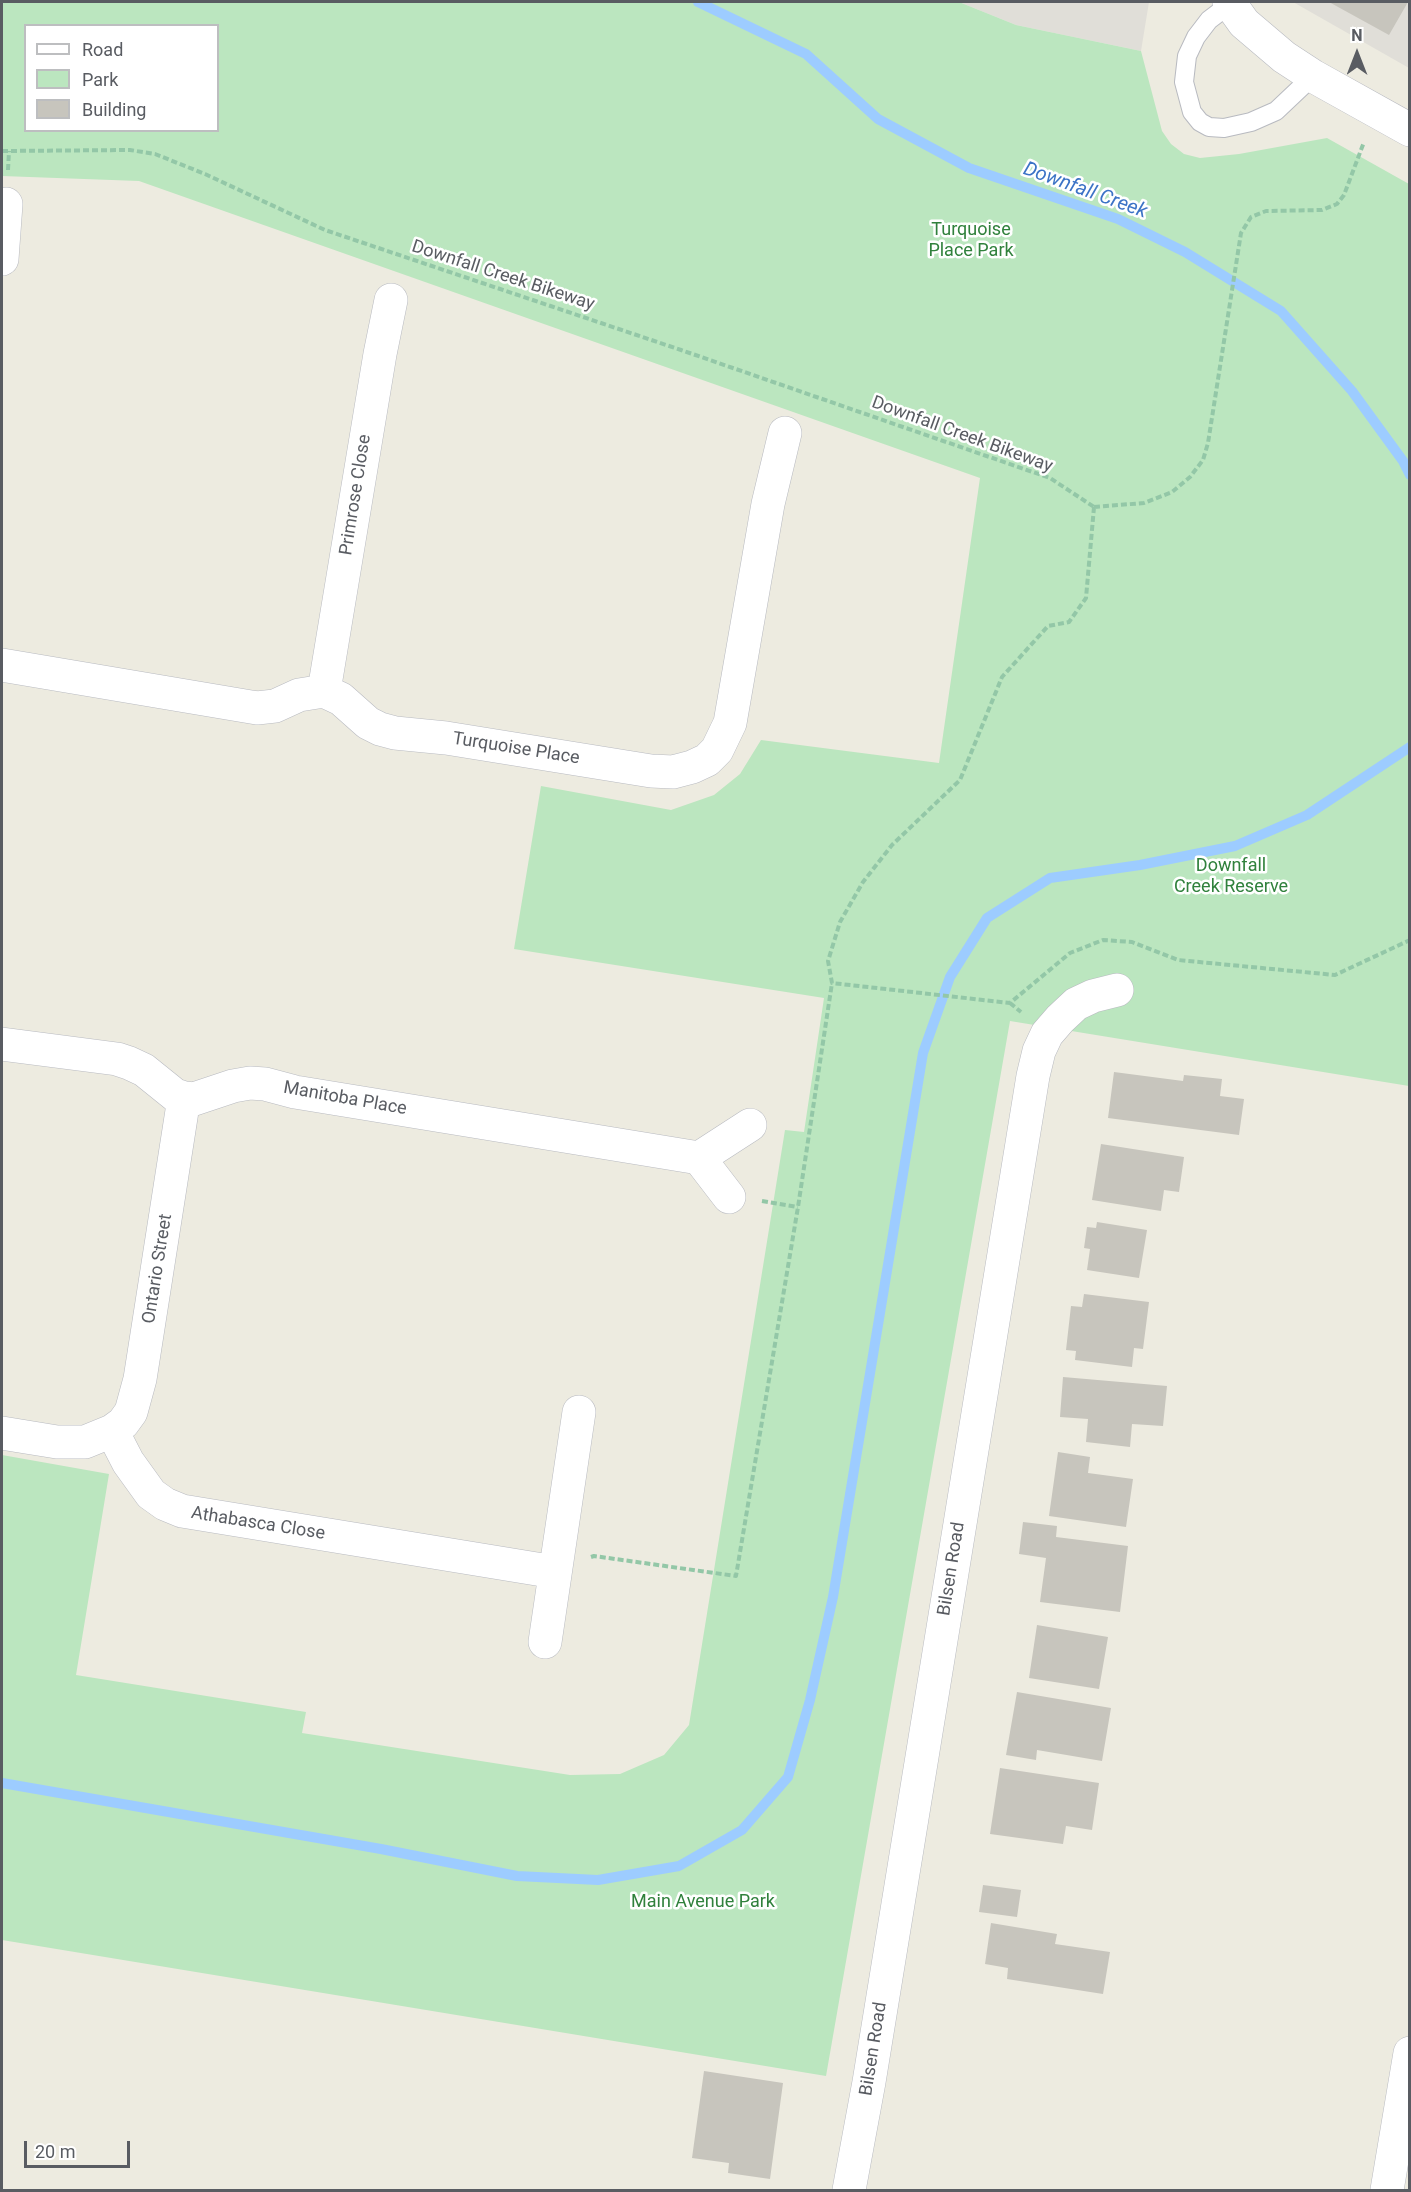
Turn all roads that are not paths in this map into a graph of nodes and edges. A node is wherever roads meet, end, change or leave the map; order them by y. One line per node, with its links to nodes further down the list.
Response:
1 (1230, 3): 2 (street); 2 (lane)
2 (1313, 76): 3 (street)
3 (1410, 130)
4 (6, 204): 5 (street)
5 (2, 259)
6 (391, 300): 9 (street, Primrose Close)
7 (785, 433): 9 (street, Turquoise Place)
8 (2, 665): 9 (street)
9 (324, 691)
10 (1117, 990): 22 (street, Bilsen Road)
11 (2, 1044): 12 (street)
12 (184, 1098): 14 (street, Manitoba Place); 17 (street, Ontario Street)
13 (750, 1125): 14 (street)
14 (699, 1158): 15 (street)
15 (729, 1197)
16 (579, 1412): 19 (street)
17 (112, 1431): 18 (street); 19 (street, Athabasca Close)
18 (2, 1433)
19 (555, 1572): 20 (street)
20 (544, 1642)
21 (1410, 2054): 23 (street)
22 (849, 2190)
23 (1387, 2190)

